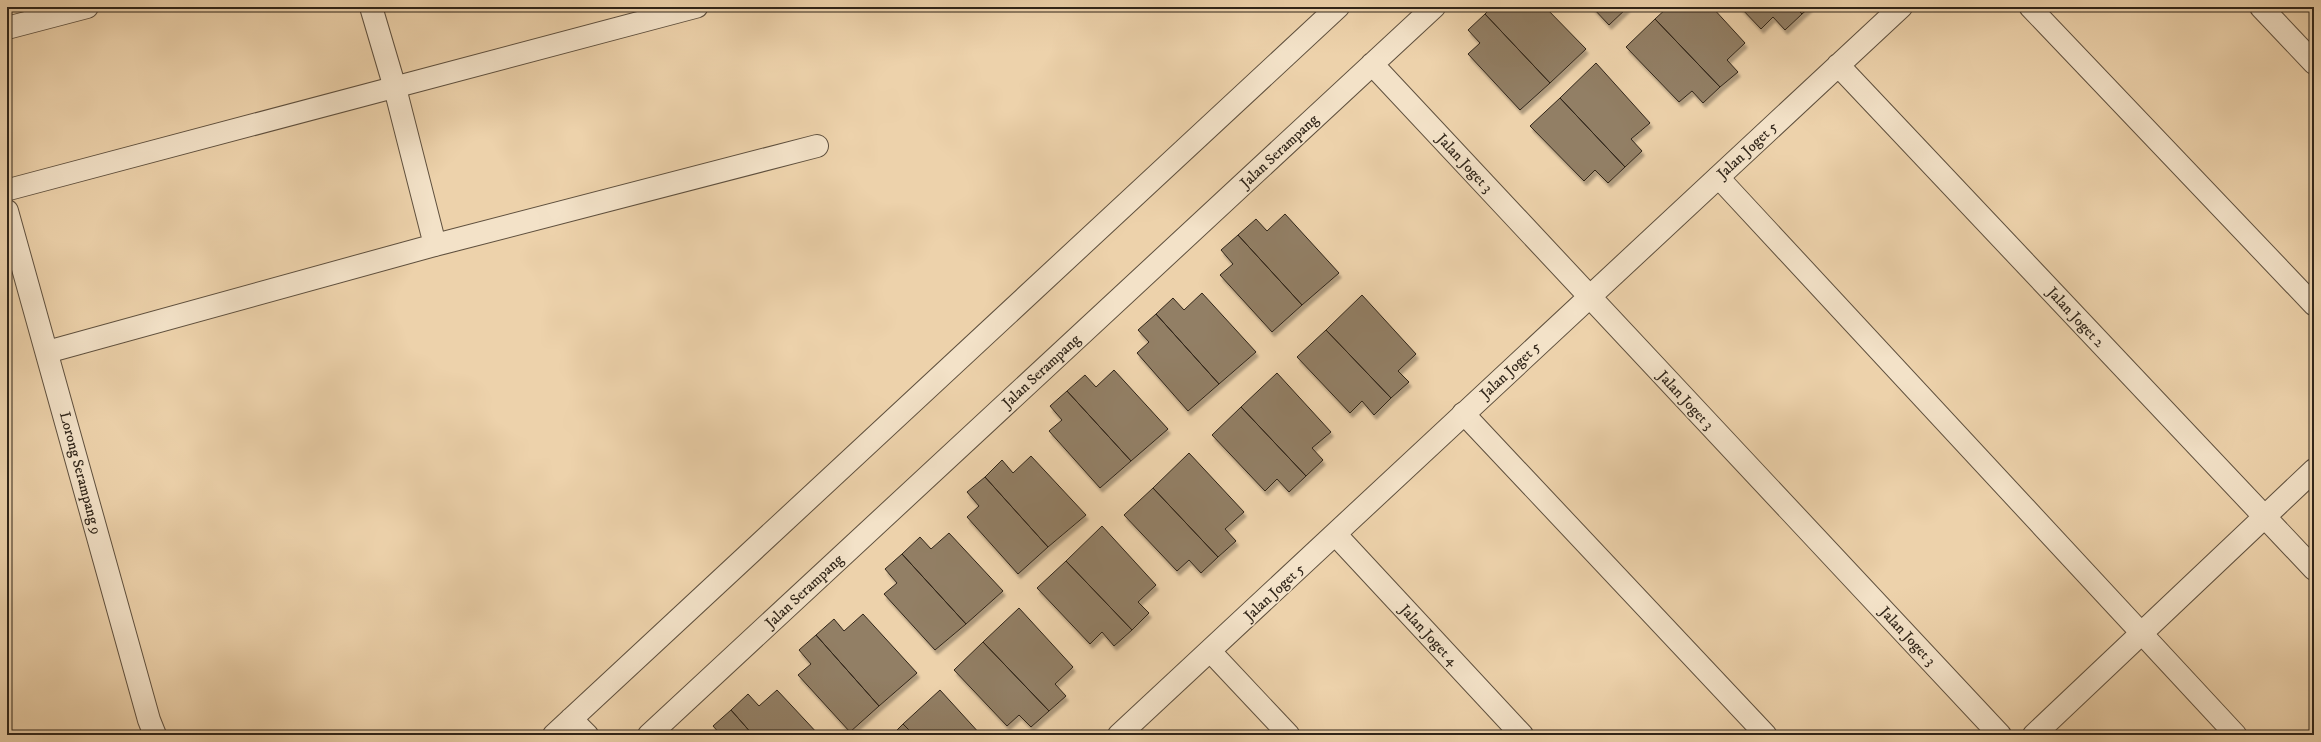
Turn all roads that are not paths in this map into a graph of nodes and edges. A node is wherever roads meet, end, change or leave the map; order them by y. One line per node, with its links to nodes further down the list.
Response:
1 (87, 7): 9 (street)
2 (371, 7): 13 (street)
3 (697, 7): 13 (lane)
4 (1338, 7): 29 (street)
5 (1434, 7): 10 (street, Jalan Serampang)
6 (1901, 7): 12 (street, Jalan Joget 5)
7 (2030, 7): 20 (lane)
8 (2261, 7): 11 (street)
9 (7, 28)
10 (1372, 64): 19 (street, Jalan Joget 3); 33 (street, Jalan Serampang)
11 (2314, 64)
12 (1838, 65): 15 (street, Jalan Joget 5); 24 (street, Jalan Joget 2)
13 (395, 88): 16 (lane); 18 (street)
14 (817, 146): 18 (street)
15 (1718, 177): 19 (street, Jalan Joget 5); 27 (lane)
16 (7, 190)
17 (7, 211): 21 (street, Lorong Serampang 9)
18 (435, 245): 21 (street)
19 (1589, 296): 22 (street, Jalan Joget 5); 38 (street, Jalan Joget 3)
20 (2314, 305)
21 (47, 352): 30 (street, Lorong Serampang 9)
22 (1463, 413): 25 (street, Jalan Joget 5); 37 (lane)
23 (2314, 470): 24 (street)
24 (2265, 518): 26 (street, Jalan Joget 2); 27 (street)
25 (1336, 535): 28 (street, Jalan Joget 5); 36 (street, Jalan Joget 4)
26 (2314, 569)
27 (2141, 632): 39 (street); 40 (lane)
28 (1210, 651): 34 (street, Jalan Joget 5); 35 (lane)
29 (571, 719): 31 (street); 32 (street)
30 (155, 735)
31 (554, 735)
32 (587, 735)
33 (649, 735)
34 (1119, 735)
35 (1289, 735)
36 (1522, 735)
37 (1766, 735)
38 (2000, 735)
39 (2034, 735)
40 (2236, 735)

